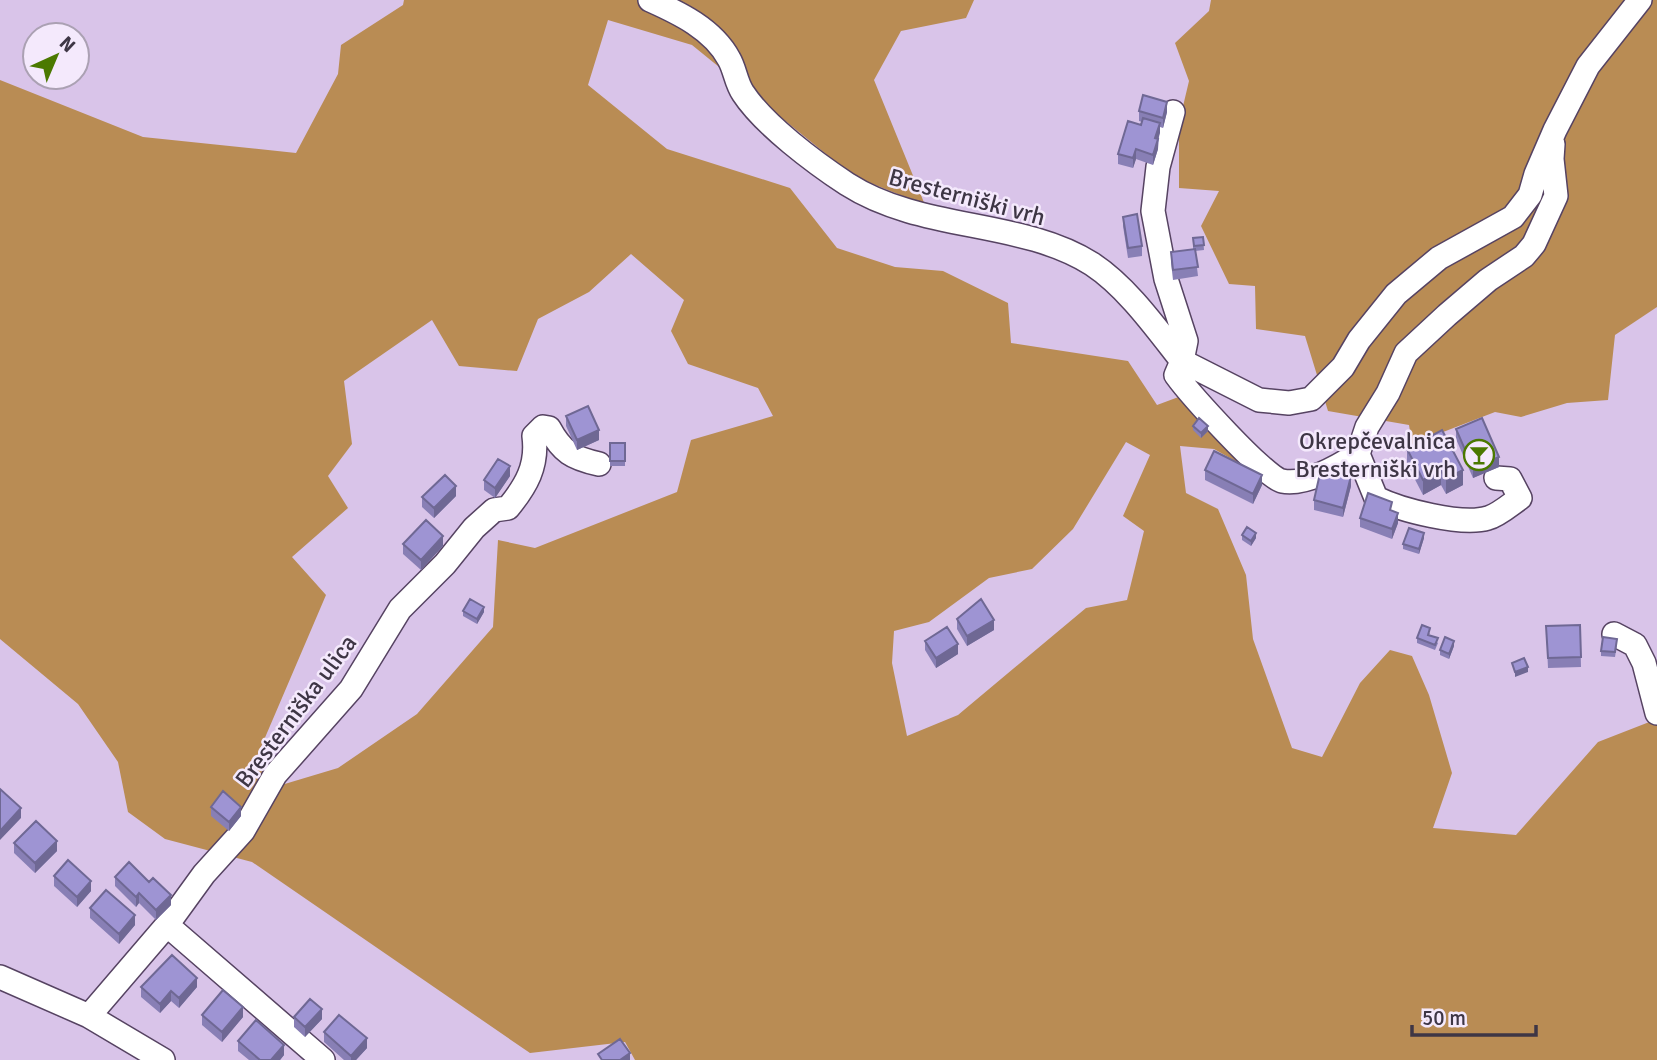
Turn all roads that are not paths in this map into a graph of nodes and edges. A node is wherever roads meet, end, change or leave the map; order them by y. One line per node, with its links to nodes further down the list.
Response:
1 (650, 0): 5 (street, Bresterniški vrh)
2 (1640, 0): 4 (street, Bresterniški vrh)
3 (1173, 112): 5 (street, Bresterniški vrh)
4 (1555, 130): 5 (street, Bresterniški vrh); 6 (street, Bresterniški vrh)
5 (1182, 361): 6 (street, Bresterniški vrh)
6 (1358, 454): 8 (street)
7 (598, 464): 11 (street, Bresterniška ulica)
8 (1496, 478)
9 (1614, 634): 10 (street)
10 (1657, 713)
11 (167, 925): 13 (street, Bresterniška ulica); 15 (street)
12 (0, 977): 13 (street)
13 (89, 1016): 14 (street)
14 (163, 1060)
15 (323, 1060)

